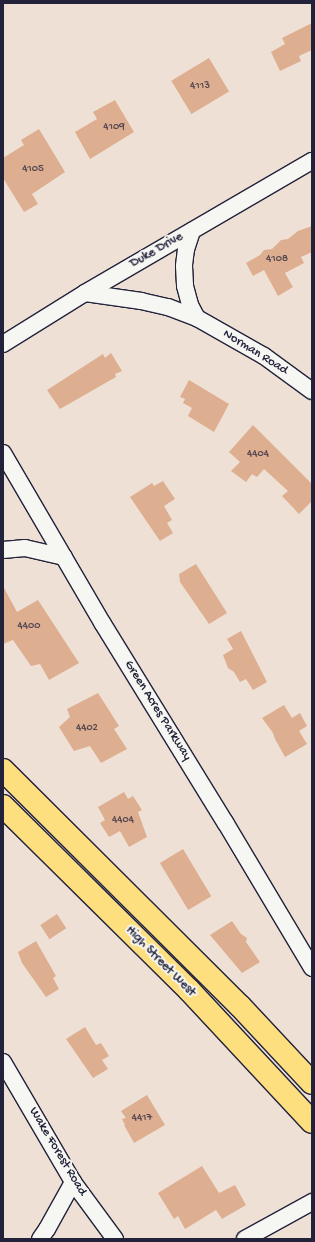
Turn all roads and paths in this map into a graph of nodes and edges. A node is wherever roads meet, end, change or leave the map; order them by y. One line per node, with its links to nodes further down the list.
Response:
1 (312, 161): 2 (street, Duke Drive)
2 (192, 231): 3 (street, Duke Drive); 4 (street)
3 (85, 293): 4 (street, Norman Road); 5 (street, Duke Drive)
4 (197, 318): 6 (street, Norman Road)
5 (3, 344)
6 (312, 392)
7 (3, 452): 9 (street, Green Acres Parkway)
8 (3, 550): 9 (street)
9 (64, 557): 12 (street, Green Acres Parkway)
10 (3, 770): 14 (main road, High Street West)
11 (3, 806): 15 (main road, High Street West)
12 (312, 968)
13 (3, 1062): 16 (street, Wake Forest Road)
14 (312, 1083)
15 (312, 1122)
16 (73, 1182): 18 (street); 19 (street, Wake Forest Road)
17 (312, 1202): 20 (street)
18 (40, 1239)
19 (115, 1239)
20 (244, 1239)

